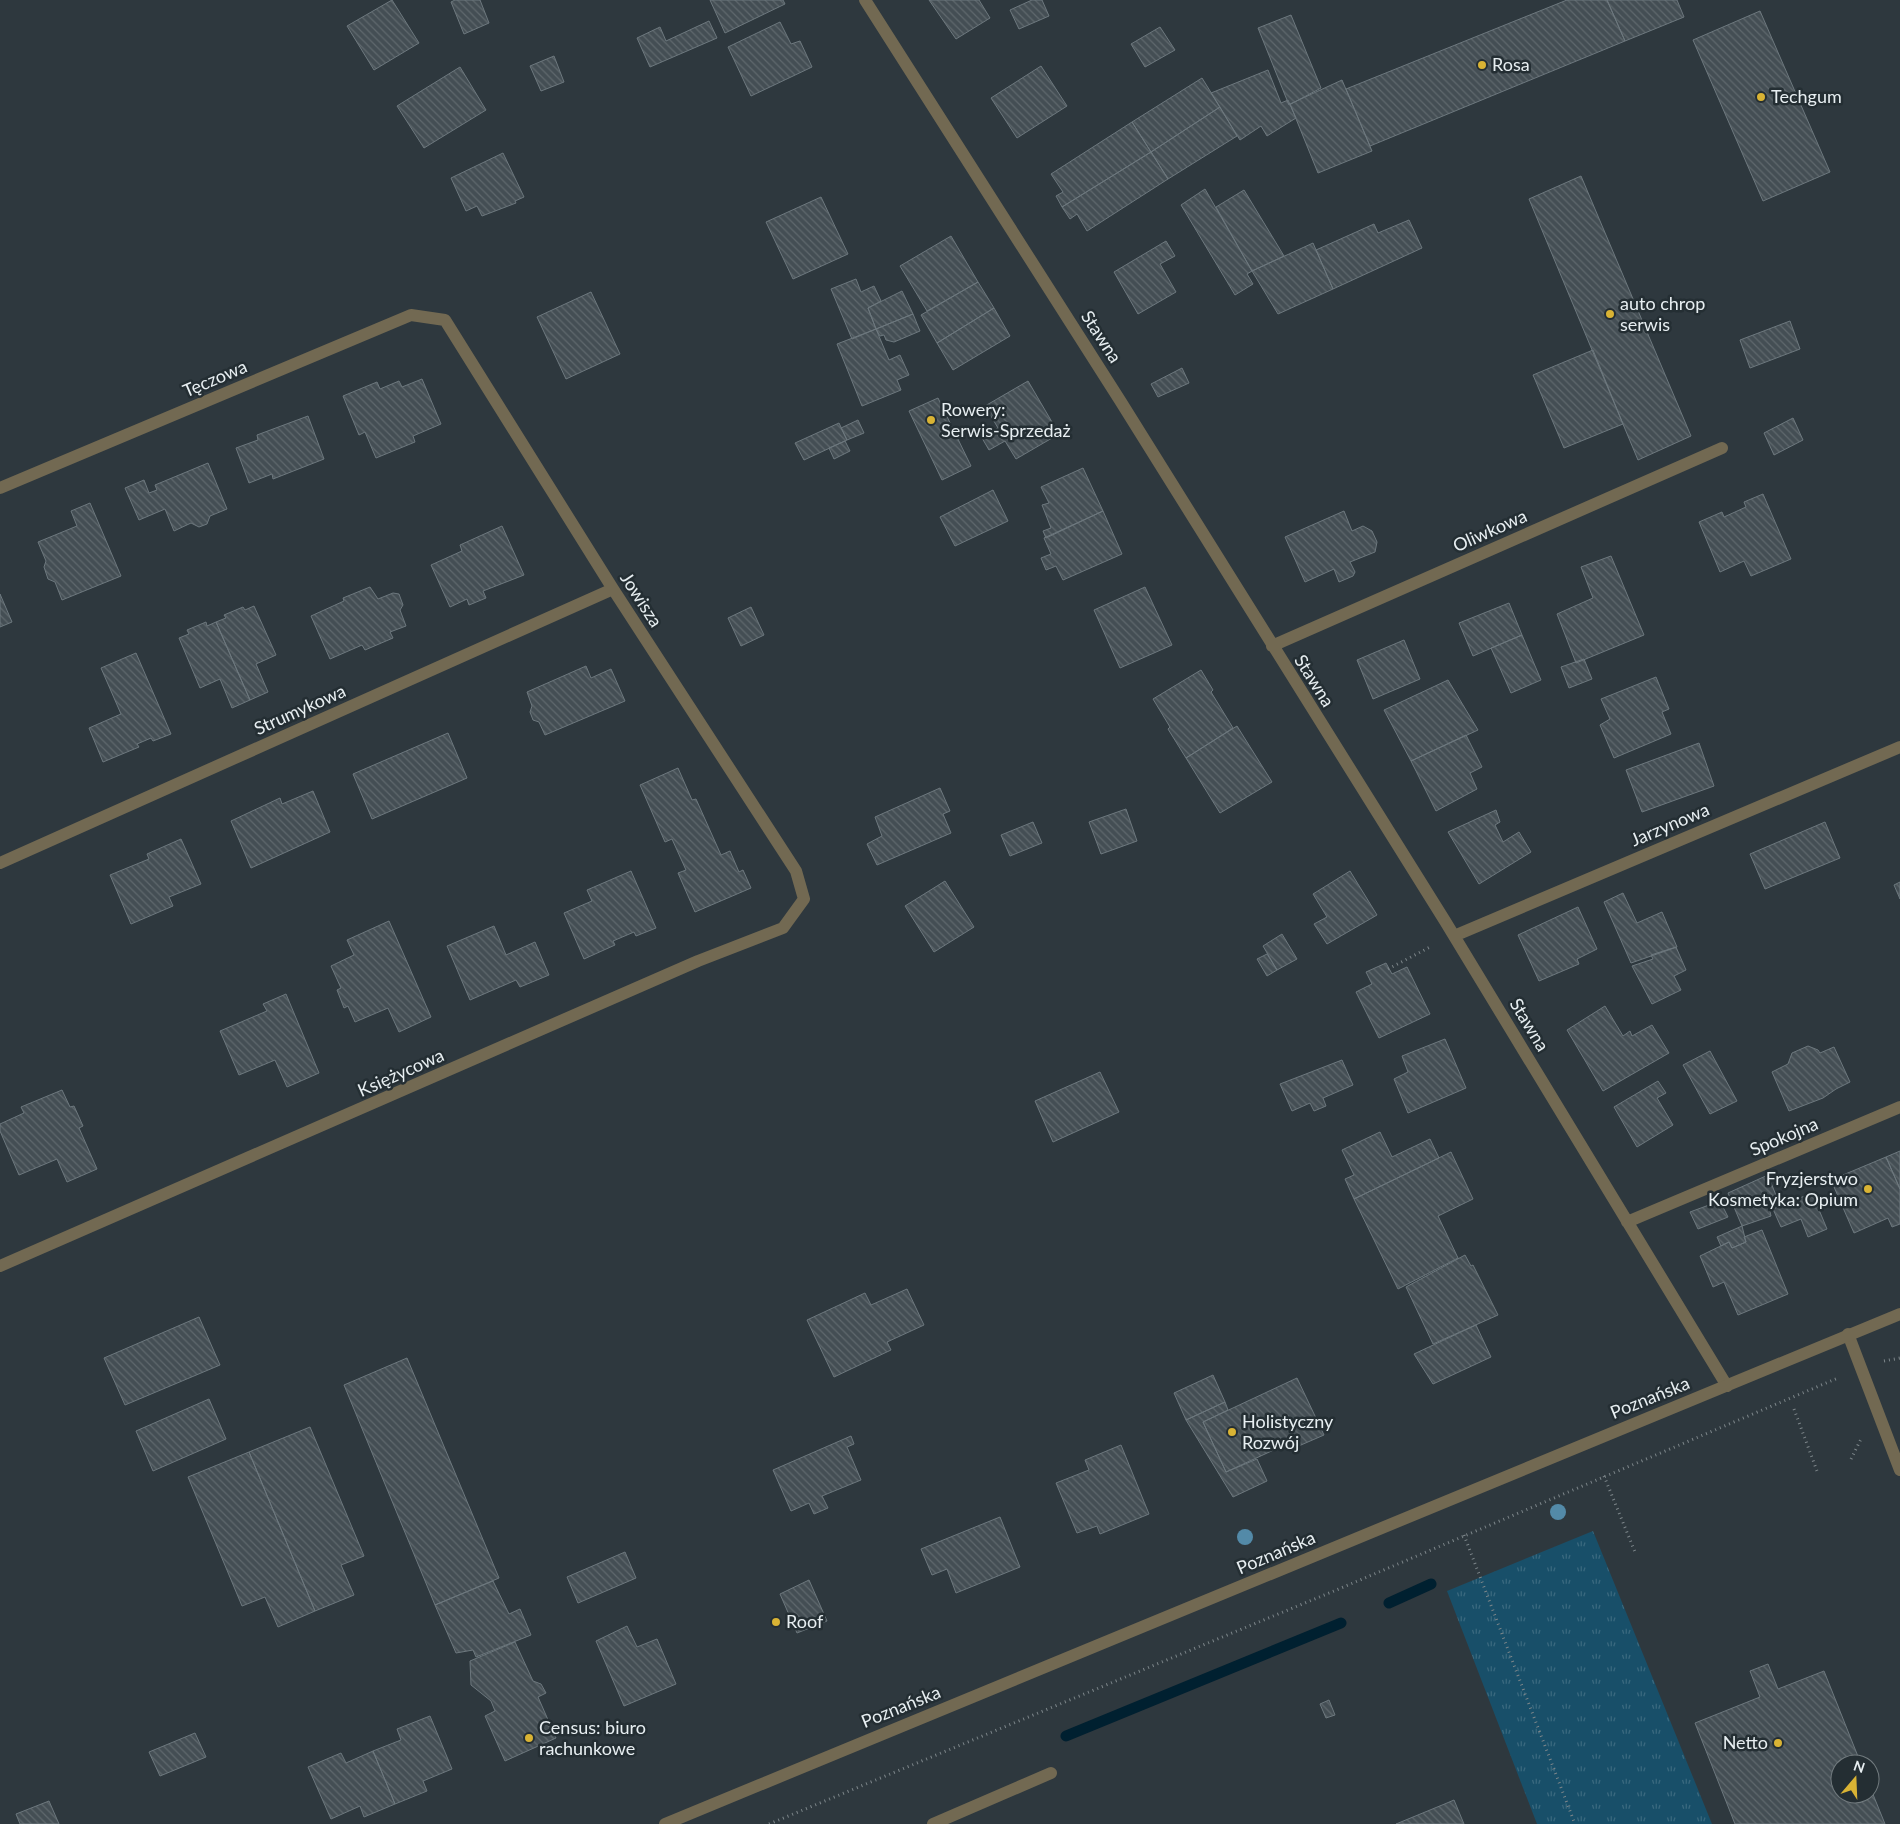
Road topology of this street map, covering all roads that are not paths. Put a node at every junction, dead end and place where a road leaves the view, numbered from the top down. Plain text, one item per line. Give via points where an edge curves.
1 (865, 0) edge
2 (445, 320) joint
3 (1722, 448) dead end
4 (0, 488) edge
5 (613, 589) junction
6 (1272, 646) junction
7 (1900, 747) edge
8 (0, 863) edge
9 (804, 899) joint
10 (1454, 936) junction
11 (1900, 1107) edge
12 (1627, 1222) junction
13 (0, 1266) edge
14 (1900, 1314) edge
15 (1848, 1334) junction
16 (1727, 1386) junction
17 (1900, 1470) edge
18 (1052, 1773) dead end
19 (664, 1824) edge
20 (933, 1824) edge

1 - 6 street, Stawna
2 - 4 street, Tęczowa via 411,315
2 - 5 street, Jowisza
3 - 6 street, Oliwkowa
5 - 8 street, Strumykowa
5 - 9 street, Jowisza via 796,871
6 - 10 street, Stawna
7 - 10 street, Jarzynowa
9 - 13 street, Księżycowa via 783,928 698,961
10 - 12 street, Stawna
11 - 12 street, Spokojna
12 - 16 street, Stawna
14 - 15 street, Poznańska
15 - 16 street, Poznańska
15 - 17 street
16 - 19 street, Poznańska
18 - 20 street

